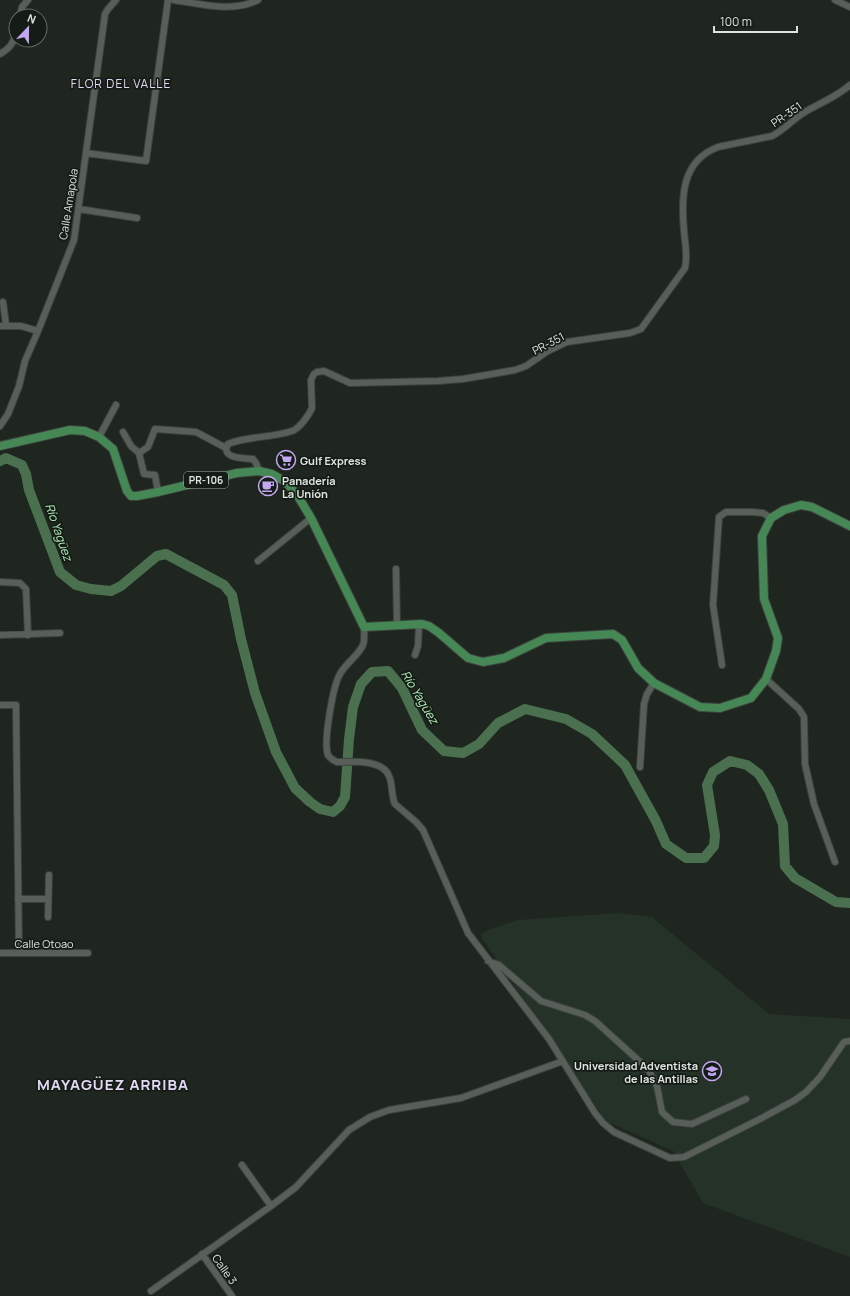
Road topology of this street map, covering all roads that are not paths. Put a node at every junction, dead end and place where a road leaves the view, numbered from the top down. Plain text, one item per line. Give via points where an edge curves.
1 (116, 0) edge
2 (168, 0) edge
3 (174, 0) edge
4 (258, 0) edge
5 (835, 0) edge
6 (848, 4) edge
7 (10, 48) edge
8 (0, 54) edge
9 (850, 85) edge
10 (86, 153) junction
11 (79, 209) junction
12 (137, 218) dead end
13 (3, 302) dead end
14 (3, 325) edge
15 (38, 331) junction
16 (116, 405) dead end
17 (0, 426) edge
18 (123, 432) dead end
19 (99, 437) junction
20 (0, 446) edge
21 (226, 448) junction
22 (140, 453) junction
23 (259, 471) junction
24 (158, 492) junction
25 (311, 518) junction
26 (771, 518) junction
27 (850, 526) edge
28 (258, 561) dead end
29 (396, 569) dead end
30 (0, 582) edge
31 (419, 624) junction
32 (397, 625) junction
33 (364, 627) junction
34 (60, 633) dead end
35 (0, 635) edge
36 (28, 635) junction
37 (414, 655) dead end
38 (722, 665) dead end
39 (766, 679) junction
40 (654, 683) junction
41 (0, 705) edge
42 (640, 768) dead end
43 (835, 862) dead end
44 (49, 875) dead end
45 (18, 899) junction
46 (48, 900) junction
47 (48, 917) dead end
48 (0, 953) edge
49 (19, 953) junction
50 (88, 953) dead end
51 (488, 960) junction
52 (850, 1041) edge
53 (563, 1061) junction
54 (746, 1099) dead end
55 (242, 1165) dead end
56 (271, 1206) junction
57 (202, 1254) junction
58 (151, 1291) dead end
59 (232, 1296) edge

1 - 10 street, Calle Amapola via 105,14
2 - 10 street via 146,161
3 - 4 street via 234,7
5 - 6 street
7 - 8 street
9 - 21 street, PR-351 / PR-351 via 804,112 772,136 718,147 698,158 684,190 683,215 687,256 685,268 641,329 567,342 526,366 464,379 350,383 324,371 317,372 311,380 312,408 294,431 232,442
10 - 11 street, Calle Amapola
11 - 12 street
11 - 15 street, Calle Amapola via 74,240
13 - 14 street
14 - 15 street via 21,326
15 - 17 street, Calle Amapola via 25,361 8,414
16 - 19 street
18 - 22 street via 131,446
19 - 20 main road, PR-106 via 85,431 70,430
19 - 24 main road, PR-106 via 113,449 131,496
21 - 22 street via 196,432 155,429 148,447
21 - 23 street via 232,457 253,459
22 - 24 street via 144,474 155,475
23 - 24 main road, PR-106 via 208,479
23 - 25 main road, PR-106 via 272,474 284,481 296,493
25 - 28 street
25 - 33 main road, PR-106
26 - 27 main road via 784,510 802,505 812,507
26 - 38 street via 763,513 752,512 726,512 719,517 713,605
26 - 39 main road via 762,536 764,599 778,638 776,652
29 - 32 street
30 - 36 street via 20,583 26,589
31 - 32 main road
31 - 37 street via 418,646
31 - 40 main road via 429,626 468,658 483,662 504,658 546,638 613,634 622,640 638,668
32 - 33 main road
33 - 51 street via 364,644 340,674 334,692 326,735 329,756 337,762 377,765 386,771 390,777 395,804 423,830 468,933
34 - 36 street
35 - 36 street
39 - 40 main road via 751,698 720,708 700,707
39 - 43 street via 804,717 807,771 814,804
40 - 42 street via 644,704
41 - 45 street via 16,705
44 - 46 street
45 - 46 street
45 - 49 street
46 - 47 street
48 - 49 street, Calle Otoao
49 - 50 street, Calle Otoao
51 - 53 street
51 - 54 street via 499,965 541,1001 595,1020 648,1069 657,1086 662,1112 672,1122 692,1124
52 - 53 street via 844,1042 820,1077 795,1100 704,1148 675,1158 664,1156 608,1128 595,1113
53 - 56 street via 461,1098 389,1110 370,1117 349,1130 296,1187
55 - 56 street
56 - 57 street
57 - 58 street
57 - 59 street, Calle 3

